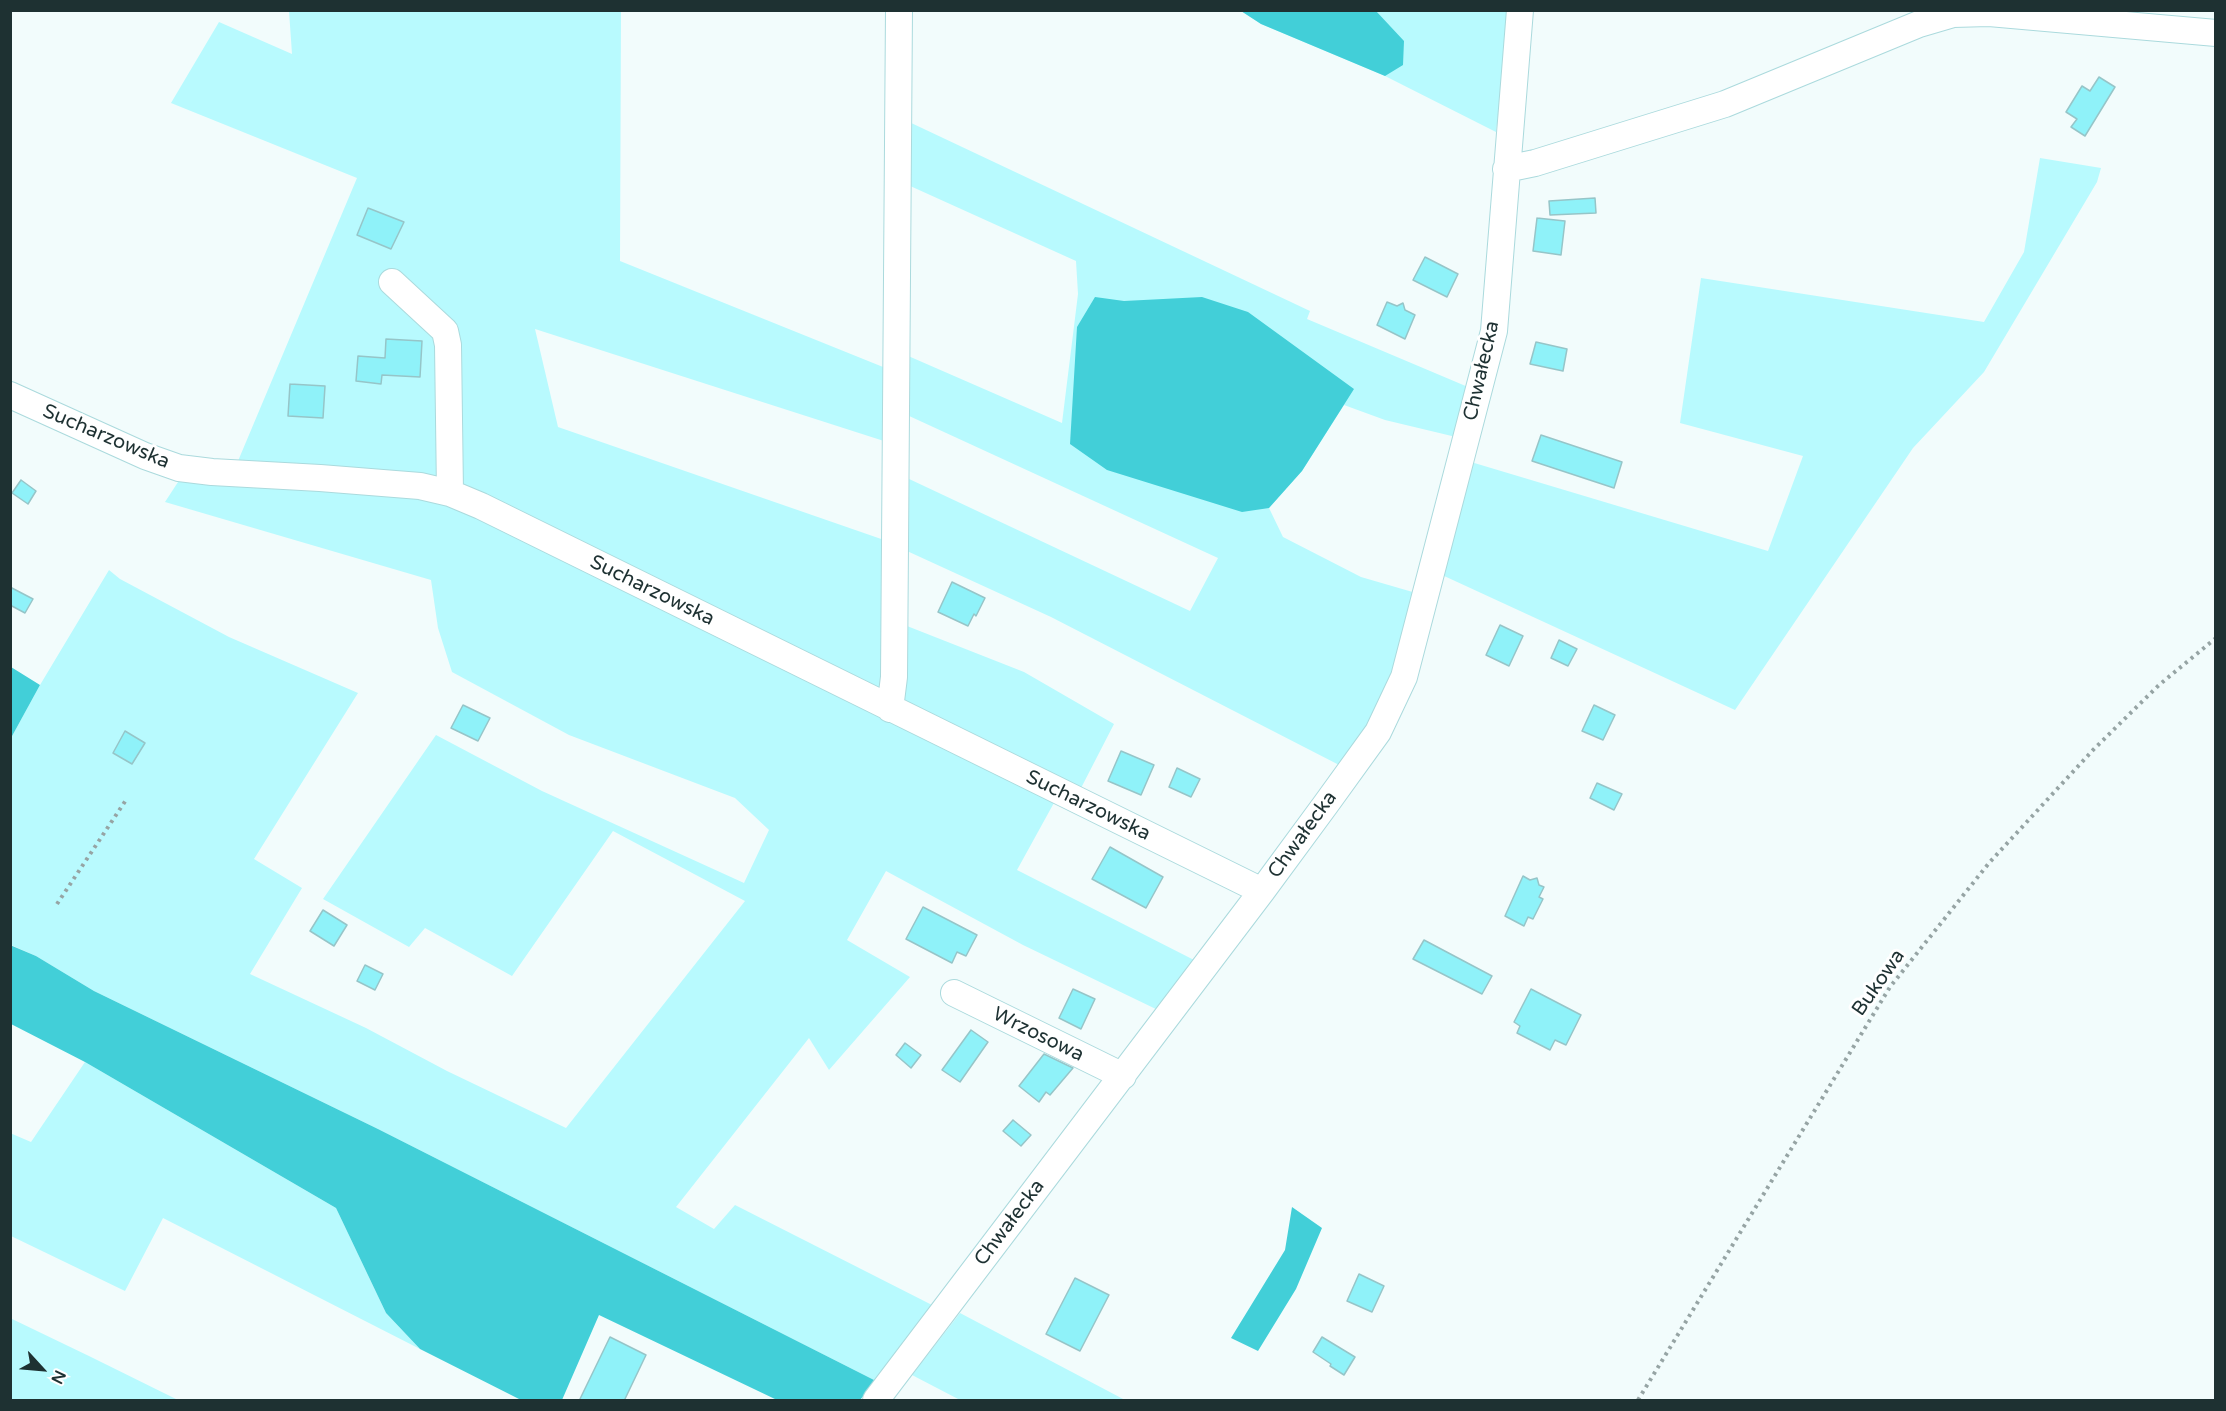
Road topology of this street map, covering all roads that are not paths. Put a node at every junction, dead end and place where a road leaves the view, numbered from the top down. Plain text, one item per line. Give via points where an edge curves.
1 (899, 10) edge
2 (1520, 10) edge
3 (2216, 33) edge
4 (1506, 169) junction
5 (392, 282) dead end
6 (10, 395) edge
7 (450, 493) junction
8 (890, 709) junction
9 (1262, 891) junction
10 (954, 993) dead end
11 (1123, 1076) junction
12 (876, 1401) edge

1 - 8 street via 894,653
2 - 4 street, Chwałecka
3 - 4 street via 1989,13 1953,14 1919,24 1725,104
4 - 9 street, Chwałecka via 1494,331 1404,677 1378,732
5 - 7 street via 445,331
6 - 7 street, Sucharzowska via 179,468 409,485
7 - 8 street, Sucharzowska
8 - 9 street, Sucharzowska
9 - 11 street, Chwałecka
10 - 11 street, Wrzosowa
11 - 12 street, Chwałecka

